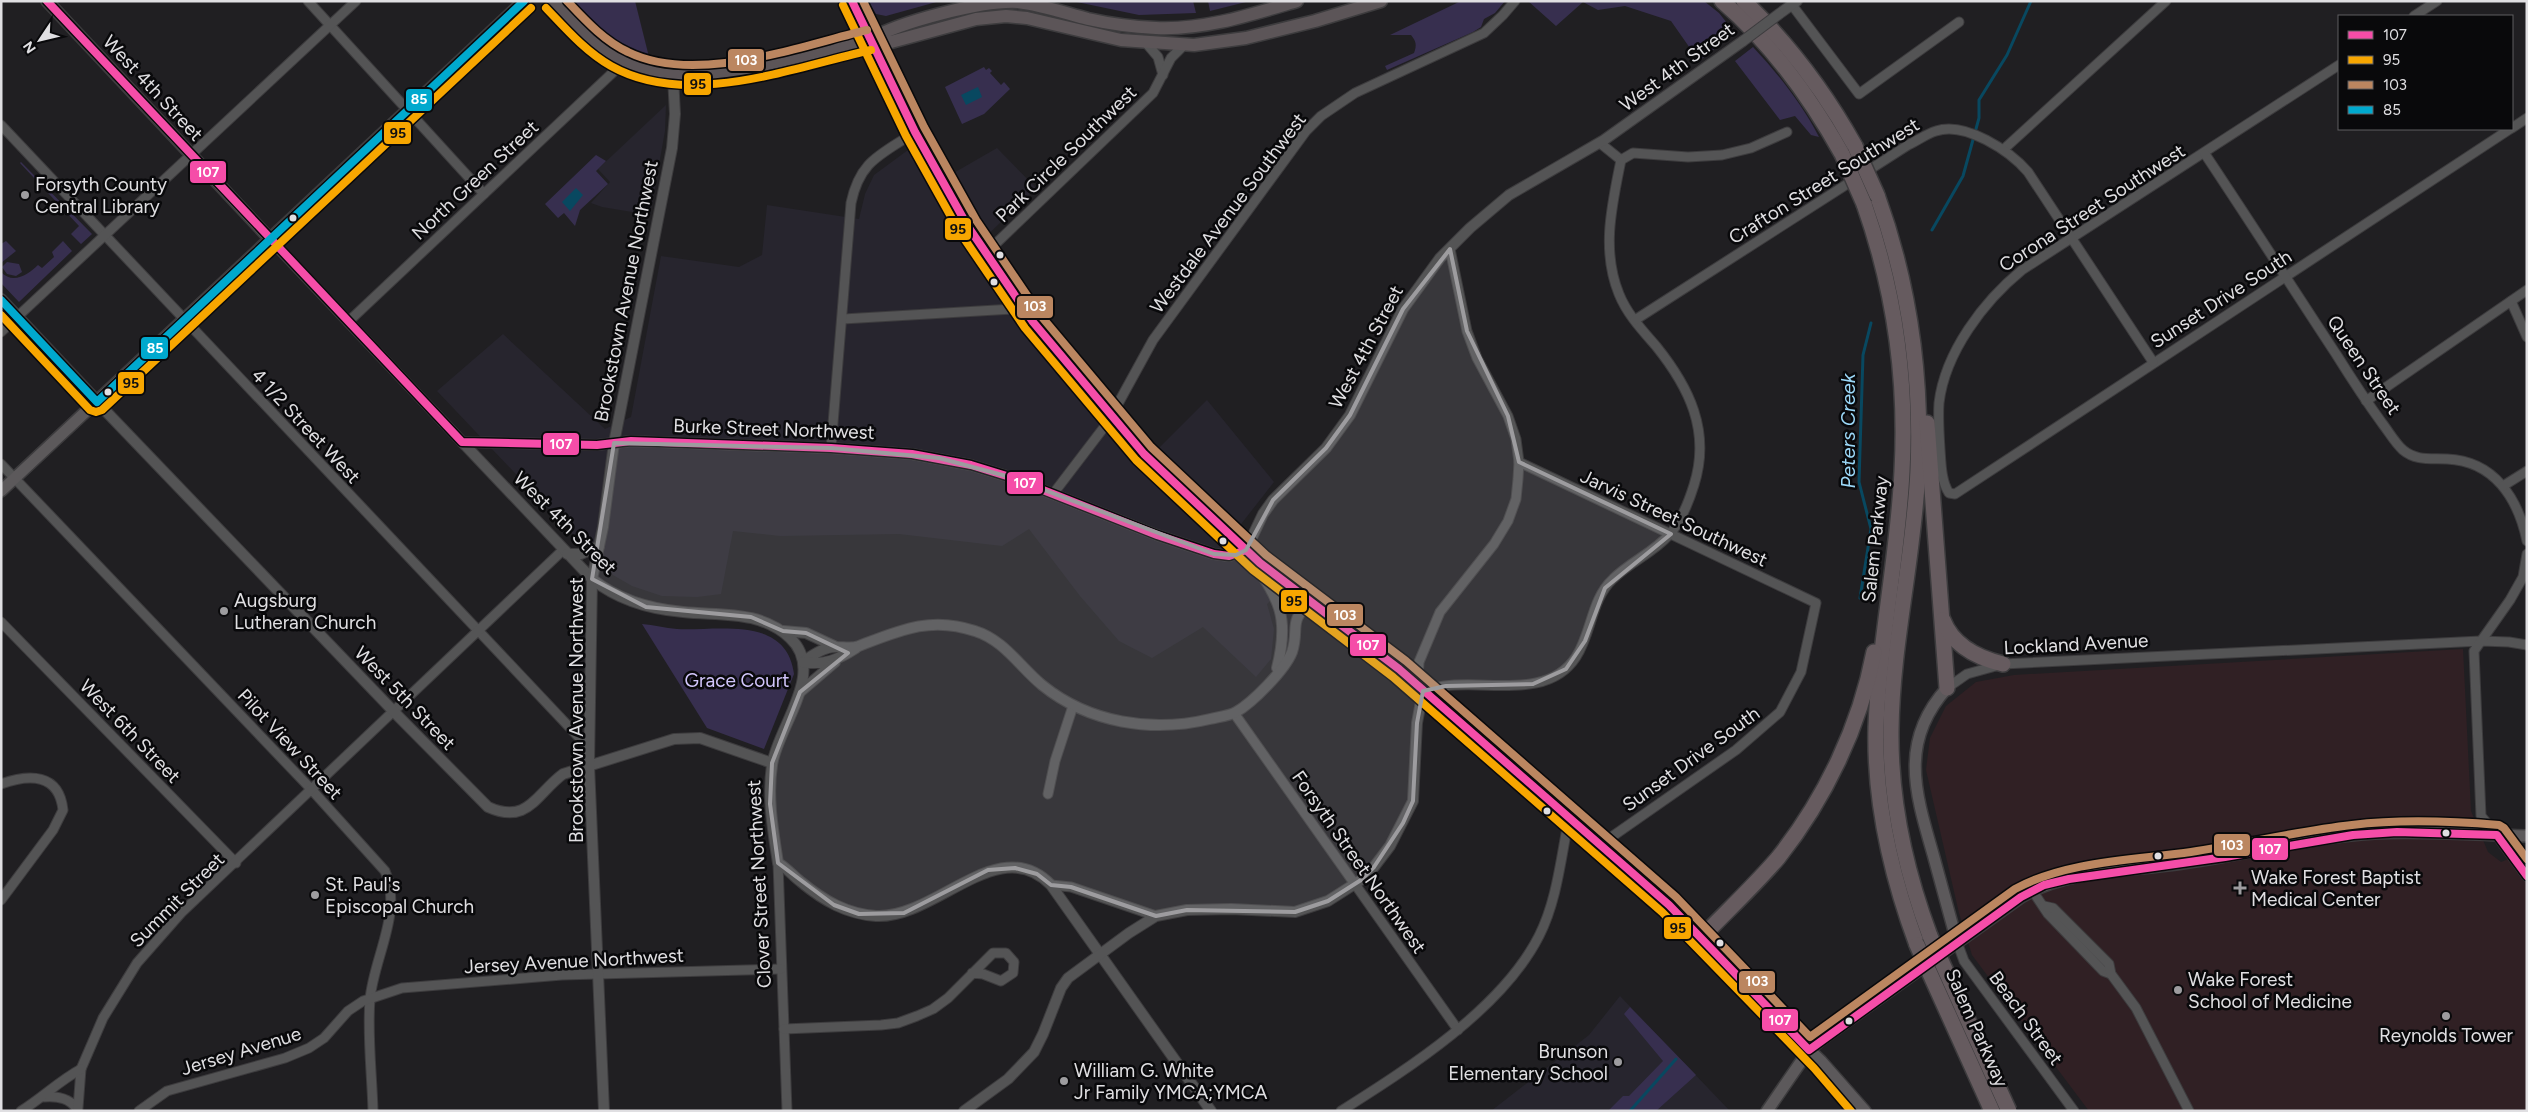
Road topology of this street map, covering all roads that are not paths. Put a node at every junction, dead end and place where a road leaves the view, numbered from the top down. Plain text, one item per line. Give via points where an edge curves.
1 (47, 1) edge
2 (308, 1) edge
3 (356, 1) edge
4 (524, 1) edge
5 (553, 1) edge
6 (852, 1) edge
7 (1297, 1) edge
8 (1381, 1) edge
9 (1515, 1) edge
10 (1722, 1) edge
11 (1744, 1) edge
12 (2166, 1) edge
13 (2437, 1) edge
14 (1795, 3) edge
15 (2416, 15) edge
16 (1960, 22) dead end
17 (330, 25) junction
18 (869, 40) junction
19 (1148, 44) junction
20 (1184, 45) junction
21 (624, 62) junction
22 (2338, 66) edge
23 (1163, 74) junction
24 (672, 77) junction
25 (407, 111) junction
26 (2527, 118) edge
27 (1, 125) edge
28 (2513, 127) edge
29 (2508, 130) edge
30 (915, 132) junction
31 (1788, 132) dead end
32 (1600, 143) junction
33 (1848, 150) junction
34 (2004, 150) junction
35 (2205, 154) junction
36 (192, 155) junction
37 (1621, 160) junction
38 (484, 194) junction
39 (106, 236) junction
40 (270, 239) junction
41 (2072, 240) junction
42 (1450, 249) junction
43 (986, 253) junction
44 (2285, 276) junction
45 (2527, 290) edge
46 (1, 300) edge
47 (2511, 301) junction
48 (1022, 306) junction
49 (1908, 312) junction
50 (18, 317) junction
51 (184, 320) junction
52 (843, 320) junction
53 (1635, 320) junction
54 (348, 322) junction
55 (1, 332) edge
56 (2527, 337) edge
57 (2152, 362) junction
58 (2366, 401) junction
59 (97, 402) junction
60 (1112, 416) junction
61 (462, 442) junction
62 (614, 443) junction
63 (831, 448) junction
64 (1519, 462) junction
65 (1, 464) edge
66 (2527, 471) edge
67 (15, 479) junction
68 (2503, 486) junction
69 (1, 491) edge
70 (1949, 493) joint
71 (1053, 494) junction
72 (1671, 534) junction
73 (2527, 541) edge
74 (599, 546) junction
75 (1246, 550) junction
76 (565, 552) junction
77 (2527, 554) edge
78 (592, 579) junction
79 (1891, 586) junction
80 (1311, 602) junction
81 (1816, 603) joint
82 (1942, 615) junction
83 (1, 622) edge
84 (479, 631) junction
85 (783, 631) junction
86 (2481, 641) junction
87 (2527, 645) edge
88 (834, 646) junction
89 (856, 648) junction
90 (840, 659) junction
91 (803, 662) junction
92 (2003, 664) junction
93 (1275, 675) junction
94 (1947, 688) junction
95 (1423, 691) junction
96 (800, 692) junction
97 (1073, 706) junction
98 (394, 712) junction
99 (1234, 713) junction
100 (589, 748) junction
101 (772, 763) junction
102 (589, 765) junction
103 (1, 784) edge
104 (311, 789) junction
105 (1048, 794) dead end
106 (1569, 818) junction
107 (2497, 835) junction
108 (2527, 836) edge
109 (1600, 845) junction
110 (236, 863) junction
111 (778, 863) junction
112 (2527, 876) edge
113 (1051, 885) junction
114 (1354, 885) junction
115 (2032, 890) junction
116 (1, 900) edge
117 (1156, 916) junction
118 (1701, 938) junction
119 (1957, 942) junction
120 (1101, 954) junction
121 (781, 969) junction
122 (972, 973) junction
123 (597, 976) junction
124 (370, 998) junction
125 (784, 1029) junction
126 (1458, 1030) junction
127 (1809, 1050) junction
128 (81, 1069) junction
129 (44, 1097) junction
130 (78, 1110) edge
131 (21, 1111) edge
132 (139, 1111) edge
133 (373, 1111) edge
134 (604, 1111) edge
135 (787, 1111) edge
136 (964, 1111) edge
137 (1211, 1111) edge
138 (1341, 1111) edge
139 (1767, 1111) edge
140 (1865, 1111) edge
141 (1992, 1111) edge
142 (2009, 1111) edge
143 (2074, 1111) edge
144 (2189, 1111) edge

1 - 36 main road, West 4th Street
2 - 17 street
3 - 17 street
4 - 25 main road
5 - 21 main road via 592,40
6 - 18 main road
7 - 18 main road via 1226,22 1166,28 1115,24 1030,5 994,2 886,30
8 - 20 main road via 1246,38
9 - 60 street, Westdale Avenue Southwest via 1504,16 1484,33 1355,93 1321,116 1306,131 1153,340
10 - 33 highway, Salem Parkway via 1787,69
11 - 33 highway, Salem Parkway via 1810,74
12 - 34 street
13 - 15 street
14 - 16 street via 1859,94
14 - 32 street, West 4th Street, bridge
17 - 25 street
17 - 36 street
18 - 19 main road via 891,42 976,19 1006,16
18 - 24 main road via 724,75
18 - 30 main road
19 - 20 main road
19 - 23 street via 1158,57
20 - 23 street, Park Circle Southwest via 1171,58
21 - 24 main road
21 - 38 street, North Green Street
22 - 35 street, Corona Street Southwest
23 - 43 street, Park Circle Southwest via 1153,92
24 - 62 street, Brookstown Avenue Northwest via 675,114 672,148
25 - 38 street
25 - 40 main road
26 - 28 street, Sunset Drive South
27 - 39 street, 4 1/2 Street West
29 - 44 street, Sunset Drive South
30 - 43 main road via 958,211
30 - 52 street via 874,159 855,183
31 - 37 street via 1751,148 1722,155 1688,157 1633,153
32 - 37 street
32 - 42 street, West 4th Street via 1509,195
33 - 49 highway, Salem Parkway, bridge via 1877,196 1897,259
33 - 79 highway, Salem Parkway, bridge via 1888,288 1902,392 1902,470
34 - 41 street, Crafton Street Southwest via 2028,172
34 - 53 street, Crafton Street Southwest via 1964,132 1936,131 1908,145
35 - 41 street, Corona Street Southwest
35 - 44 street, Queen Street
36 - 39 street
36 - 40 main road, West 4th Street
37 - 53 street via 1608,242 1610,266 1619,294
38 - 54 street, North Green Street
39 - 50 street
39 - 51 street, 4 1/2 Street West
40 - 51 main road
40 - 54 street, West 4th Street
41 - 57 street, Crafton Street Southwest
41 - 70 street, Corona Street Southwest via 2022,270 2003,286 1981,309 1951,362 1940,401 1938,424 1942,467
42 - 64 street via 1467,331 1477,358 1508,416
42 - 75 street, West 4th Street via 1404,309 1350,415 1326,448 1273,500
43 - 48 main road
44 - 57 street, Sunset Drive South
44 - 58 street, Queen Street
45 - 47 street
46 - 50 main road, West 5th Street
47 - 56 street
47 - 58 street
48 - 52 street
48 - 60 main road
49 - 82 highway via 1919,333 1922,356
49 - 142 highway, Salem Parkway, bridge via 1917,391 1918,471 1892,702 1892,757 1900,835 1930,936
50 - 55 street
50 - 59 main road, West 5th Street
51 - 59 main road
51 - 84 street, 4 1/2 Street West
52 - 63 street
53 - 72 street via 1662,353 1682,385 1695,411 1700,432 1698,473 1688,502
54 - 61 street, West 4th Street
57 - 70 street, Sunset Drive South via 1955,494
58 - 68 street, Queen Street via 2397,443 2411,455 2421,459 2450,459 2474,464
59 - 67 main road
59 - 98 street, West 5th Street
60 - 71 street, Westdale Avenue Southwest
60 - 75 main road via 1155,465
61 - 62 street, Burke Street Northwest
61 - 76 street, West 4th Street
62 - 63 street, Burke Street Northwest
62 - 74 street, Brookstown Avenue Northwest
63 - 71 street, Burke Street Northwest via 939,458 986,469
64 - 72 street, Jarvis Street Southwest
64 - 95 street via 1516,499 1508,521 1494,544 1440,612 1428,639 1417,670
65 - 67 street, Pilot View Street
66 - 68 street
67 - 69 main road
67 - 104 street, Pilot View Street
68 - 73 street, Queen Street via 2522,518
71 - 75 street, Burke Street Northwest via 1214,554 1229,556
72 - 81 street, Jarvis Street Southwest
72 - 95 street via 1653,551 1613,578 1605,588 1585,641 1566,669 1534,684 1446,686
74 - 76 street via 581,554
74 - 78 street, Brookstown Avenue Northwest
75 - 80 main road
75 - 93 street via 1270,587 1281,612 1283,639
76 - 78 street, West 4th Street
76 - 84 street, Summit Street
77 - 86 street via 2523,577
78 - 85 street, West 4th Street via 604,589 646,607 752,617
78 - 100 street, Brookstown Avenue Northwest
79 - 118 highway via 1882,602 1862,698 1844,748 1821,795 1778,858
79 - 141 highway, Salem Parkway, bridge via 1877,701 1878,783 1891,864 1918,945
80 - 93 street via 1296,617 1291,654
80 - 95 main road
81 - 109 street, Sunset Drive South via 1801,672 1780,712 1736,750
82 - 92 highway via 1948,630 1966,649 1980,658
82 - 94 highway
83 - 110 street, West 6th Street
84 - 98 street, Summit Street
84 - 100 street, 4 1/2 Street West
85 - 88 street via 806,632
85 - 91 street, West 4th Street via 796,643
86 - 87 street, Lockland Avenue
86 - 92 street, Lockland Avenue
86 - 107 street via 2474,651 2480,816
88 - 89 street
88 - 91 street
89 - 90 street
89 - 97 street via 923,624 968,629 989,636 1000,644 1042,685
90 - 91 street via 815,664
90 - 96 street
91 - 96 street, Clover Street Northwest
92 - 94 street, Lockland Avenue via 1972,672
93 - 99 street via 1263,692
94 - 119 main road, Lockland Avenue via 1931,707 1920,729 1915,770 1922,814
95 - 106 main road
95 - 114 street via 1417,723 1413,800 1390,846
96 - 101 street, Clover Street Northwest
97 - 99 street via 1109,720 1150,725 1197,722
97 - 105 street
98 - 102 street, West 5th Street via 477,798 498,812 524,810 551,782
98 - 104 street, Summit Street
99 - 114 street, Forsyth Street Northwest
100 - 102 street, Brookstown Avenue Northwest
101 - 102 street, West 5th Street via 700,738 674,739
101 - 111 street, Clover Street Northwest via 770,804
102 - 123 street, Brookstown Avenue Northwest
103 - 116 street via 27,776 45,781 59,791 63,810 53,830
104 - 110 street, Summit Street
104 - 124 street, Pilot View Street via 378,862 389,880 392,904
106 - 109 main road
106 - 126 street via 1549,910 1540,935 1528,956
107 - 108 main road
107 - 112 street
107 - 115 main road via 2397,832 2353,835 2068,879
109 - 118 main road
110 - 128 street, Summit Street via 181,913 137,963 103,1018
111 - 113 street via 834,905 859,914 877,916 921,907 988,870 1029,870
111 - 121 street, Clover Street Northwest
113 - 117 street via 1071,887
113 - 120 street
114 - 117 street via 1328,901 1295,912 1186,910
114 - 126 street, Forsyth Street Northwest
115 - 119 main road
115 - 144 street via 2044,906 2053,908 2108,964 2111,974 2136,1008
117 - 120 street
118 - 127 main road
119 - 127 main road
119 - 143 street, Beach Street via 1964,961
120 - 136 street via 1064,983 1043,1034 1024,1064
120 - 137 street
121 - 123 street, Jersey Avenue Northwest
121 - 125 street, Clover Street Northwest
122 - 122 street via 1001,981 1013,972 1014,962 1006,953 993,954
122 - 125 street via 933,1009 898,1023
123 - 124 street, Jersey Avenue Northwest via 402,988
123 - 134 street, Brookstown Avenue Northwest
124 - 132 street, Jersey Avenue via 348,1011 324,1038 309,1048 285,1058 167,1091
124 - 133 street, Pilot View Street
125 - 135 street, Clover Street Northwest
126 - 138 street
127 - 139 main road
127 - 140 main road via 1840,1080
128 - 129 street via 63,1078
128 - 130 street, Summit Street
129 - 130 street, Summit Street via 66,1099
129 - 131 street

